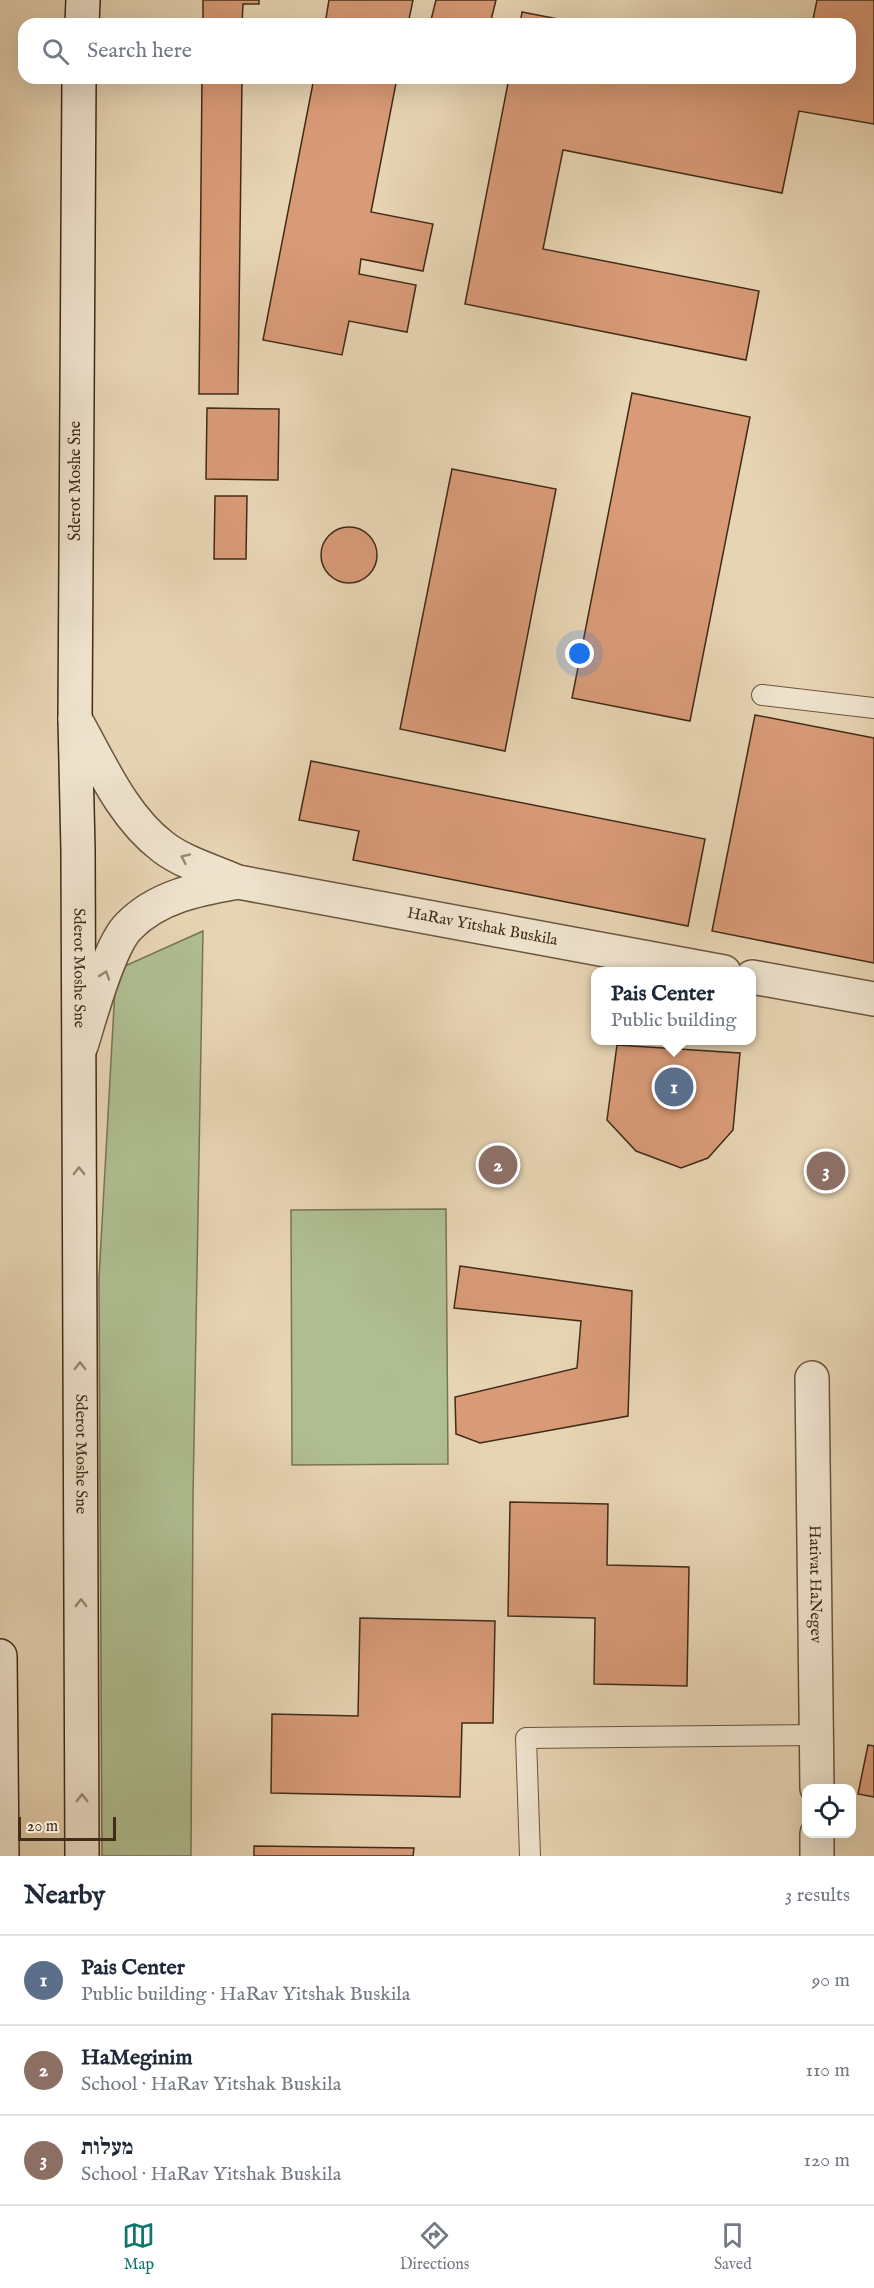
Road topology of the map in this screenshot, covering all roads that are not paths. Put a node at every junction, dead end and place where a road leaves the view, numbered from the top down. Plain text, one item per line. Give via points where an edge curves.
1 (83, 0) edge
2 (82, 18) edge
3 (79, 84) edge
4 (762, 695) dead end
5 (874, 708) edge
6 (75, 719) junction
7 (238, 882) junction
8 (697, 967) edge
9 (757, 978) edge
10 (874, 999) edge
11 (79, 1050) junction
12 (812, 1378) dead end
13 (0, 1656) edge
14 (816, 1735) junction
15 (817, 1784) edge
16 (817, 1838) edge
17 (2, 1856) edge
18 (82, 1856) edge
19 (530, 1856) edge
20 (817, 1856) edge

1 - 2 main road
3 - 6 main road, Sderot Moshe Sne
4 - 5 lane
7 -> 6 main road, HaRav Yitshak Buskila via 164,849 141,828
6 - 11 main road, Sderot Moshe Sne
7 - 8 main road, HaRav Yitshak Buskila
11 -> 7 main road, HaRav Yitshak Buskila via 109,961 127,927 154,906 194,890
9 - 10 main road
18 -> 11 main road, Sderot Moshe Sne
12 - 14 main road, Hativat HaNegev
13 - 17 main road
14 - 15 main road, Hativat HaNegev
14 - 19 lane via 526,1738
16 - 20 main road

